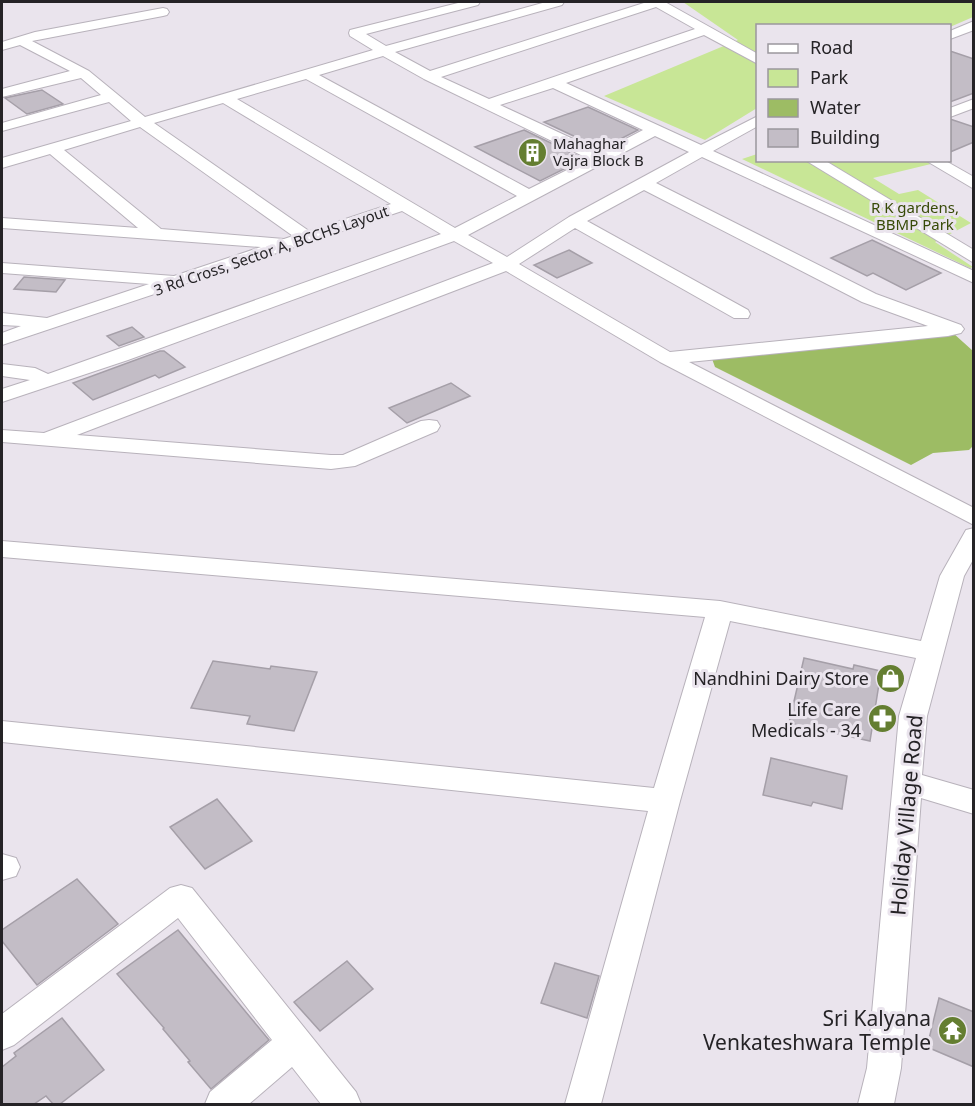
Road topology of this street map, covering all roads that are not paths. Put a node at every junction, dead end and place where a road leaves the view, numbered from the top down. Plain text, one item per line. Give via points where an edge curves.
1 (474, 2) edge
2 (558, 2) edge
3 (657, 2) edge
4 (163, 12) dead end
5 (974, 26) edge
6 (705, 30) junction
7 (951, 35) edge
8 (22, 41) junction
9 (2, 46) edge
10 (384, 51) junction
11 (756, 59) edge
12 (84, 74) junction
13 (307, 74) junction
14 (429, 76) junction
15 (554, 83) junction
16 (2, 93) edge
17 (112, 97) junction
18 (225, 98) junction
19 (974, 103) edge
20 (488, 104) junction
21 (951, 113) edge
22 (142, 122) junction
23 (755, 124) edge
24 (2, 127) edge
25 (655, 130) junction
26 (53, 148) junction
27 (700, 152) junction
28 (602, 159) junction
29 (815, 162) edge
30 (936, 162) edge
31 (2, 163) edge
32 (643, 183) junction
33 (974, 184) edge
34 (531, 196) junction
35 (404, 205) junction
36 (575, 221) junction
37 (2, 223) edge
38 (156, 234) junction
39 (455, 235) junction
40 (299, 241) junction
41 (974, 258) edge
42 (507, 264) junction
43 (2, 268) edge
44 (974, 278) edge
45 (182, 280) junction
46 (741, 314) dead end
47 (2, 319) edge
48 (52, 323) junction
49 (2, 339) edge
50 (667, 358) junction
51 (2, 370) edge
52 (46, 381) junction
53 (2, 396) edge
54 (429, 426) dead end
55 (2, 436) edge
56 (45, 440) junction
57 (974, 518) edge
58 (974, 535) edge
59 (2, 549) edge
60 (720, 610) junction
61 (931, 652) junction
62 (2, 732) edge
63 (907, 782) junction
64 (664, 801) junction
65 (974, 802) edge
66 (2, 1034) edge
67 (293, 1044) junction
68 (223, 1104) edge
69 (343, 1104) edge
70 (584, 1104) edge
71 (876, 1104) edge

1 - 10 street via 355,33
2 - 10 street
3 - 6 street
3 - 14 street
4 - 8 street
5 - 7 street
6 - 11 street
6 - 15 street
8 - 9 street
8 - 12 street
10 - 13 street
10 - 14 street
12 - 16 street
12 - 17 street
13 - 18 street
13 - 34 street
14 - 20 street
15 - 20 street
15 - 25 street
17 - 22 street
17 - 24 street
18 - 22 street
18 - 35 street
19 - 21 street
20 - 28 street
22 - 26 street
22 - 40 street
23 - 27 street
25 - 27 street
25 - 28 street
26 - 31 street
26 - 38 street
27 - 32 street
27 - 44 street
28 - 34 street
29 - 41 street
30 - 33 street
32 - 36 street
32 - 50 street via 869,298 954,329
34 - 39 street
35 - 39 street, 3 Rd Cross, Sector A, BCCHS Layout
35 - 40 street, 3 Rd Cross, Sector A, BCCHS Layout
36 - 42 street
36 - 46 street
37 - 38 street
38 - 40 street
39 - 42 street, 3 Rd Cross, Sector A, BCCHS Layout
39 - 52 street
40 - 45 street, 3 Rd Cross, Sector A, BCCHS Layout
42 - 50 street, 3 Rd Cross, Sector A, BCCHS Layout
42 - 56 street
43 - 45 street
45 - 48 street, 3 Rd Cross, Sector A, BCCHS Layout
47 - 48 street
48 - 49 street, 3 Rd Cross, Sector A, BCCHS Layout
50 - 57 street, 3 Rd Cross, Sector A, BCCHS Layout
51 - 52 street via 35,374
52 - 53 street
54 - 56 street via 347,461
55 - 56 street
58 - 61 street, Holiday Village Road via 952,576
59 - 60 street
60 - 61 street
60 - 64 street
61 - 63 street, Holiday Village Road via 913,716
62 - 64 street
63 - 65 street
63 - 71 street, Holiday Village Road via 884,1068
64 - 70 street
66 - 67 street via 181,898
67 - 68 street
67 - 69 street

